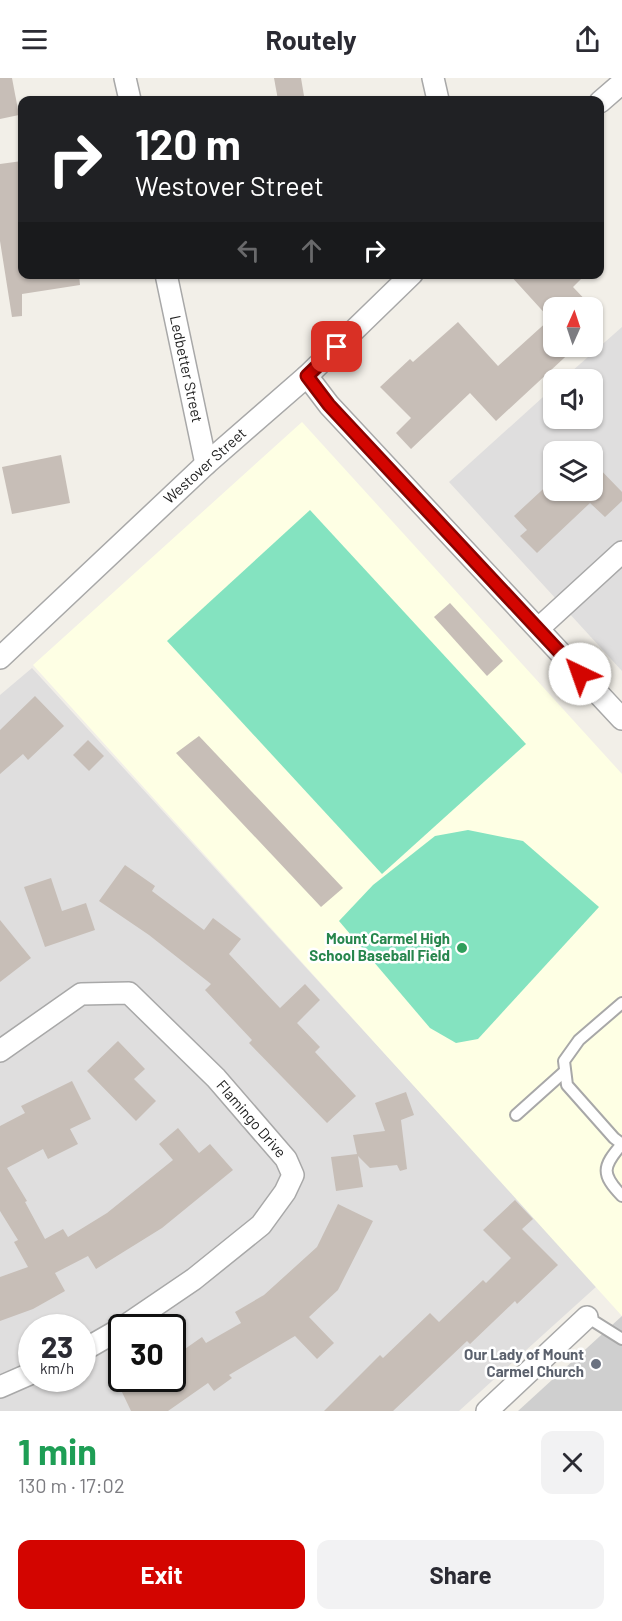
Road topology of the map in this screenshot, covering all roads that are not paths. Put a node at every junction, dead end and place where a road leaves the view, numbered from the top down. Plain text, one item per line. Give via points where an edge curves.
1 (125, 78) edge
2 (433, 78) edge
3 (622, 83) edge
4 (129, 96) edge
5 (437, 96) edge
6 (604, 99) edge
7 (167, 279) edge
8 (406, 279) edge
9 (307, 376) junction
10 (206, 464) junction
11 (622, 552) edge
12 (539, 628) junction
13 (0, 658) edge
14 (622, 719) edge
15 (622, 1003) edge
16 (0, 1051) edge
17 (564, 1072) junction
18 (516, 1115) dead end
19 (622, 1144) edge
20 (622, 1196) edge
21 (143, 1314) edge
22 (587, 1317) joint
23 (622, 1340) edge
24 (18, 1380) edge
25 (0, 1387) edge
26 (487, 1411) edge

1 - 4 street
2 - 5 street
3 - 6 street
7 - 10 street, Ledbetter Street
8 - 9 street, Westover Street
9 - 10 street, Westover Street
9 - 12 street via 329,405
10 - 13 street, Westover Street
11 - 12 street
12 - 14 street
15 - 17 lane via 579,1040 564,1061
16 - 21 street, Flamingo Drive via 81,994 129,993 216,1078 286,1159 293,1175 261,1225
17 - 18 lane
17 - 19 lane via 567,1085
19 - 20 lane via 607,1165 608,1182
22 - 23 lane
22 - 26 street
24 - 25 street

